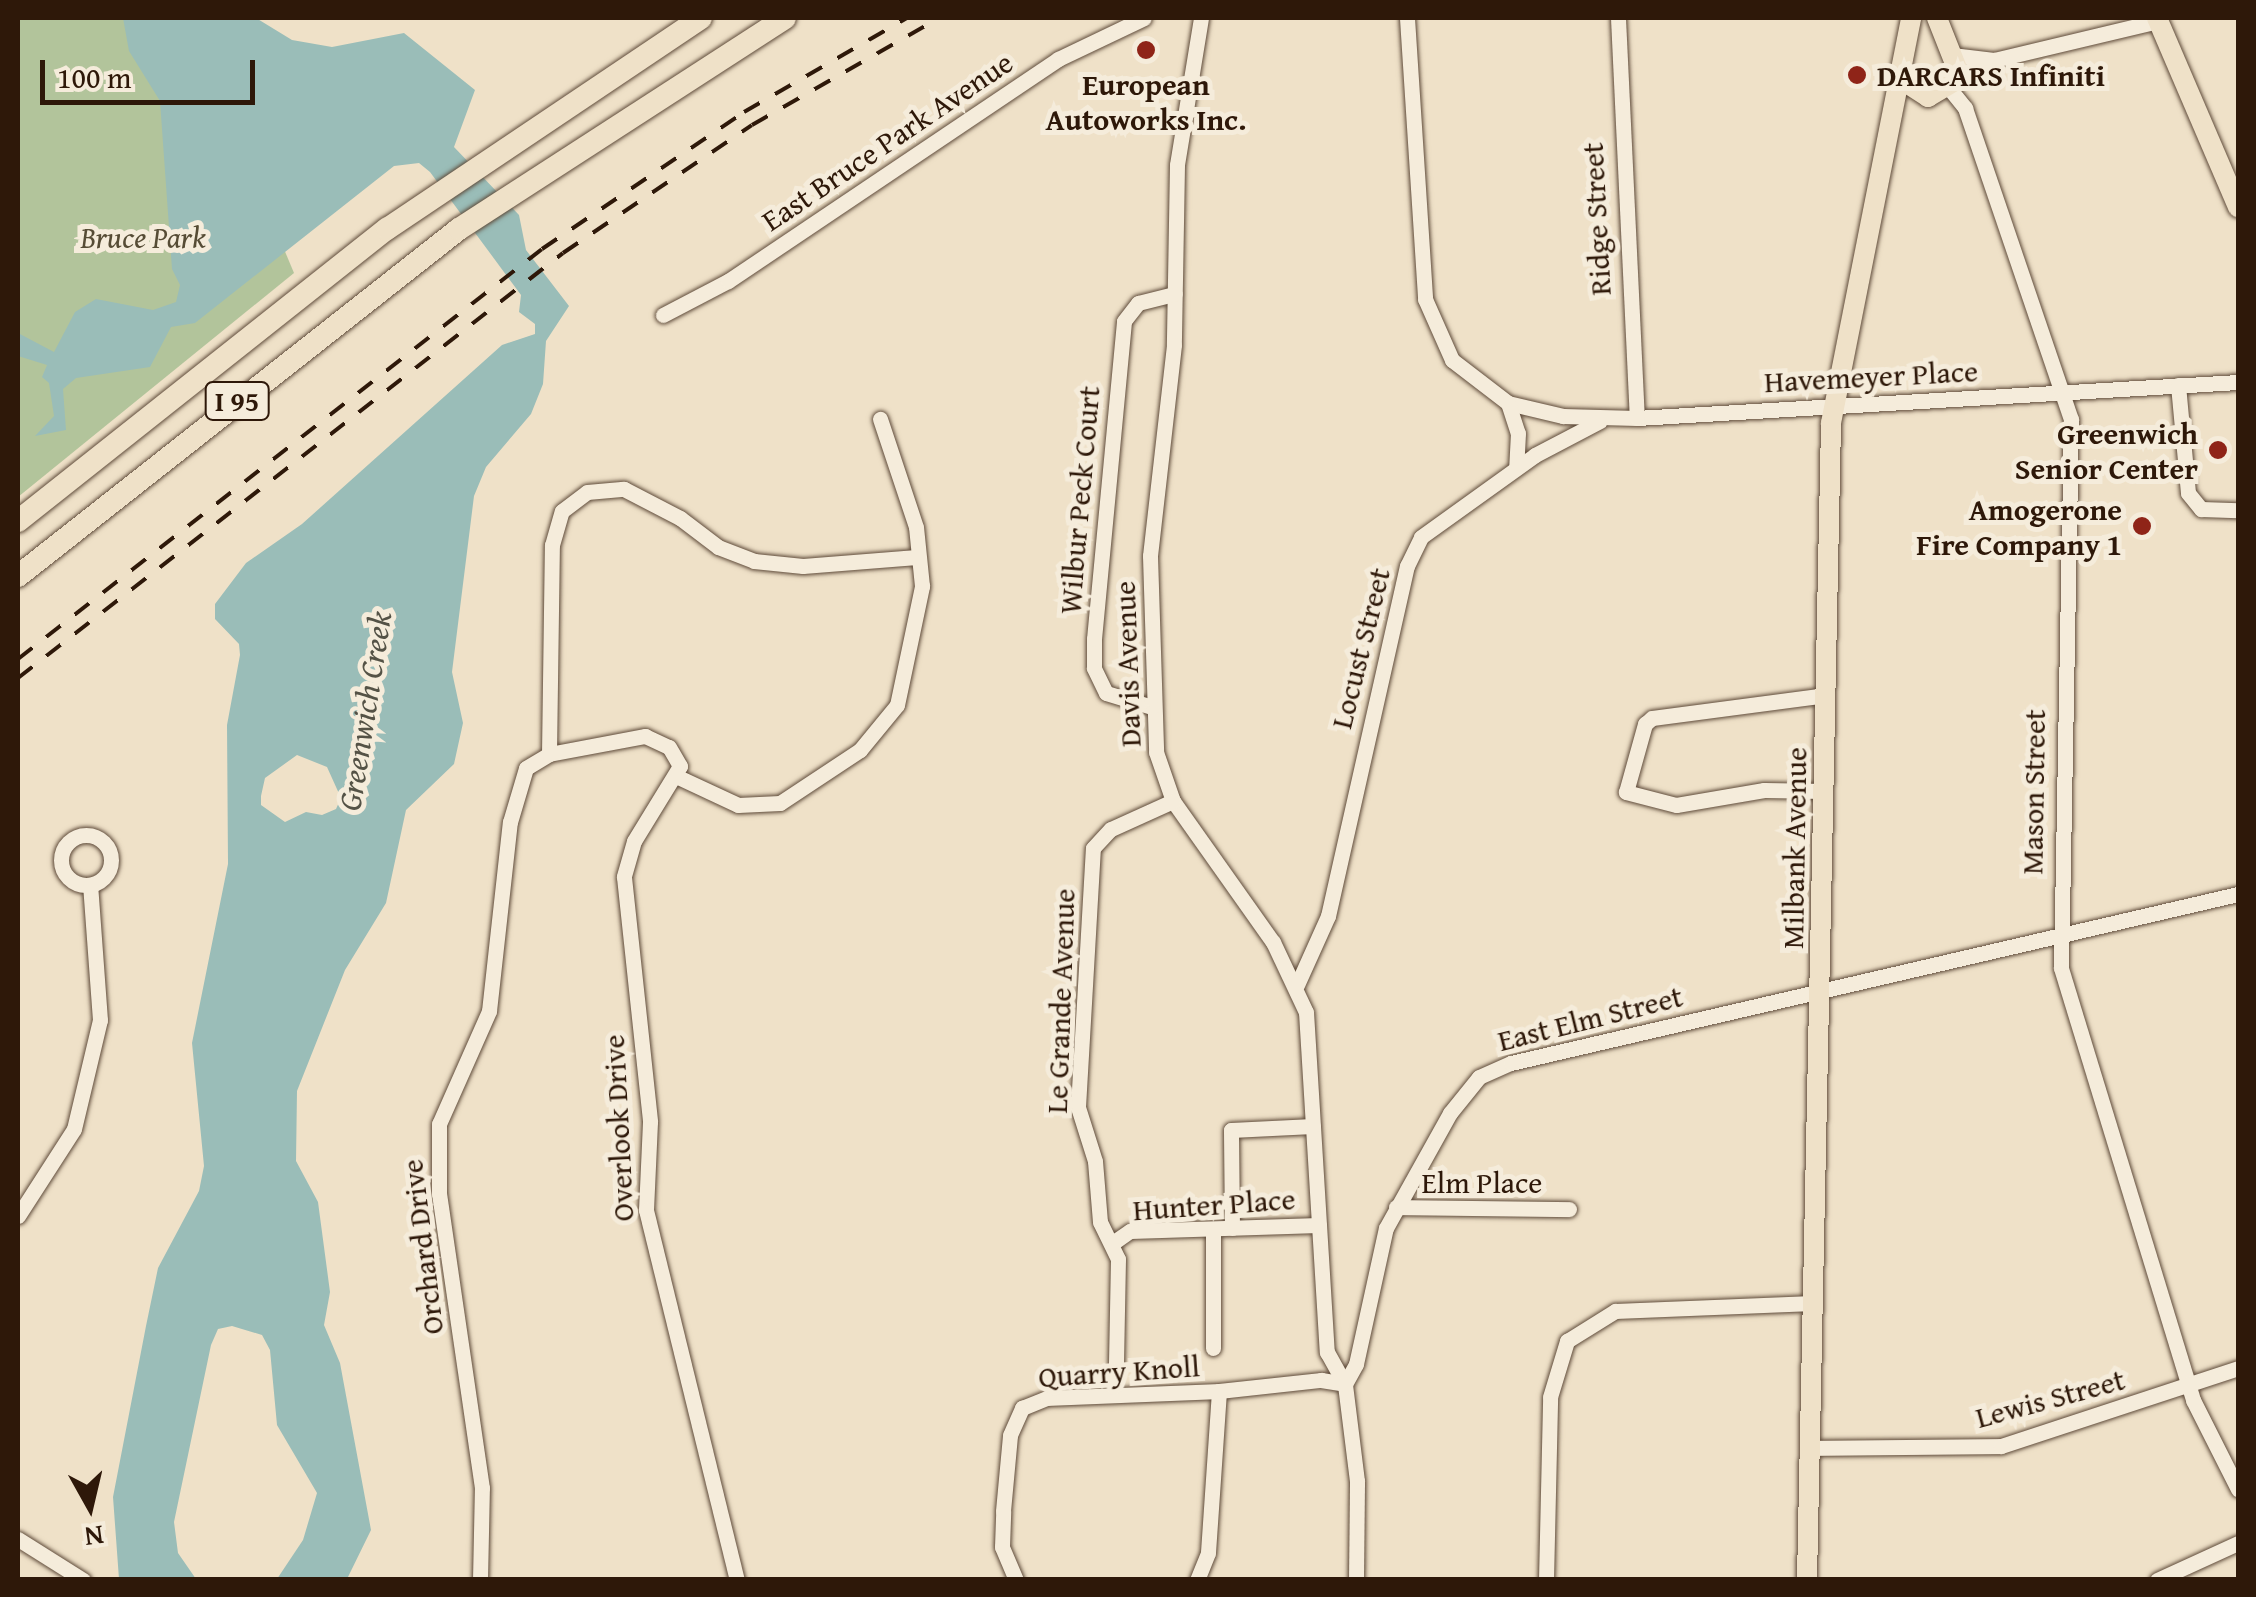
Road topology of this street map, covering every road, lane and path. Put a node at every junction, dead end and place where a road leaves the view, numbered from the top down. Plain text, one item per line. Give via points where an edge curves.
1 (702, 18) edge
2 (785, 18) edge
3 (1144, 18) edge
4 (1201, 18) edge
5 (1406, 18) edge
6 (1618, 18) edge
7 (1912, 18) edge
8 (1937, 18) edge
9 (2158, 19) edge
10 (1905, 48) junction
11 (1948, 51) junction
12 (1994, 60) junction
13 (1899, 78) junction
14 (1951, 85) junction
15 (1928, 97) junction
16 (1893, 124) junction
17 (2238, 207) edge
18 (1174, 294) junction
19 (664, 316) dead end
20 (2238, 382) edge
21 (2178, 386) junction
22 (2063, 393) junction
23 (1504, 401) junction
24 (1833, 406) junction
25 (1606, 418) junction
26 (1636, 418) junction
27 (880, 419) dead end
28 (1516, 468) junction
29 (2238, 510) edge
30 (18, 521) edge
31 (918, 558) junction
32 (18, 576) edge
33 (1826, 695) junction
34 (1152, 707) junction
35 (549, 754) junction
36 (678, 776) junction
37 (1825, 791) junction
38 (1173, 801) junction
39 (90, 885) dead end
40 (2238, 894) edge
41 (2059, 937) junction
42 (1298, 984) junction
43 (1821, 994) junction
44 (1314, 1126) junction
45 (1396, 1207) junction
46 (1569, 1209) dead end
47 (18, 1216) edge
48 (1319, 1225) junction
49 (1213, 1228) junction
50 (1232, 1228) junction
51 (1114, 1242) junction
52 (1813, 1303) junction
53 (1213, 1348) dead end
54 (1116, 1362) dead end
55 (2238, 1368) edge
56 (1344, 1384) junction
57 (2189, 1385) junction
58 (1219, 1391) junction
59 (1810, 1448) junction
60 (2238, 1489) edge
61 (18, 1539) edge
62 (2238, 1543) edge
63 (83, 1580) edge
64 (480, 1580) edge
65 (737, 1580) edge
66 (1016, 1580) edge
67 (1197, 1580) edge
68 (1356, 1580) edge
69 (1546, 1580) edge
70 (1807, 1580) edge
71 (2156, 1580) edge

1 - 30 highway, I 95 via 434,194
2 - 32 highway, I 95 via 504,196
3 - 19 street, East Bruce Park Avenue via 1058,59
4 - 18 street, Davis Avenue via 1177,165
5 - 23 street via 1426,299 1452,360
6 - 26 street, Ridge Street
7 - 10 main road
8 - 11 main road, Mason Street
9 - 12 street
9 - 17 main road
10 - 11 main road
10 - 13 main road
11 - 12 street
11 - 14 main road, Mason Street
12 - 14 street
13 - 15 main road
13 - 16 main road, Milbank Avenue
14 - 15 main road
14 - 22 street, Mason Street via 1965,108
15 - 16 main road
16 - 24 main road, Milbank Avenue
18 - 34 street, Davis Avenue via 1150,556
18 - 34 street, Wilbur Peck Court via 1138,303 1124,321 1094,639 1094,668 1106,693
20 - 21 street, Havemeyer Place
21 - 22 street, Havemeyer Place
21 - 29 street via 2192,501 2212,512
22 - 24 street, Havemeyer Place
22 - 41 street, Mason Street via 2071,419
23 - 25 street, Havemeyer Place
23 - 28 street via 1518,433
24 - 26 street, Havemeyer Place
24 - 33 main road, Milbank Avenue
25 - 26 street, Havemeyer Place
25 - 28 street, Locust Street
27 - 31 street via 916,527
28 - 42 street, Locust Street via 1429,528 1407,566 1328,916
31 - 35 street via 803,566 754,562 624,489 587,492 562,511 552,545
31 - 36 street via 921,607 909,669 897,704 860,750 795,795 762,807 738,804
33 - 37 main road, Milbank Avenue
33 - 37 street via 1652,718 1644,724 1626,792 1676,805 1764,790
34 - 38 street, Davis Avenue via 1159,766
35 - 36 street via 645,736 678,756
35 - 64 street, Orchard Drive via 526,768 519,782 488,1010 447,1102 436,1153 482,1488
36 - 65 street, Overlook Drive via 634,841 624,877 650,1122 644,1187
37 - 43 main road, Milbank Avenue
38 - 42 street, Davis Avenue
38 - 51 street, Le Grande Avenue via 1110,830 1093,848 1078,1107 1095,1161 1100,1222
39 - 47 street via 100,1020 74,1129
40 - 41 street, East Elm Street
41 - 43 street, East Elm Street
41 - 57 street, Mason Street via 2061,968
42 - 44 street, Davis Avenue via 1309,1028
43 - 45 street, East Elm Street via 1492,1070 1458,1102
43 - 52 main road, Milbank Avenue
44 - 48 street, Davis Avenue
44 - 50 street via 1231,1130
45 - 46 street, Elm Place
45 - 56 street, East Elm Street via 1377,1252 1356,1364
48 - 50 street, Hunter Place
48 - 56 street, Davis Avenue via 1329,1364
49 - 50 street, Hunter Place
49 - 51 street, Hunter Place via 1130,1231
49 - 53 street
51 - 54 street, Le Grande Avenue
52 - 59 main road, Milbank Avenue
52 - 69 street via 1615,1311 1567,1342 1550,1397
55 - 57 street, Lewis Street
56 - 58 street, Quarry Knoll via 1321,1380
56 - 68 street, East Elm Street via 1358,1482
57 - 59 street, Lewis Street via 2001,1446
57 - 60 street, Mason Street
58 - 66 street, Quarry Knoll via 1047,1398 1022,1408 1010,1435 1003,1512 1002,1548
58 - 67 street, Quarry Knoll via 1208,1553
59 - 70 main road, Milbank Avenue
61 - 63 street
62 - 71 street

